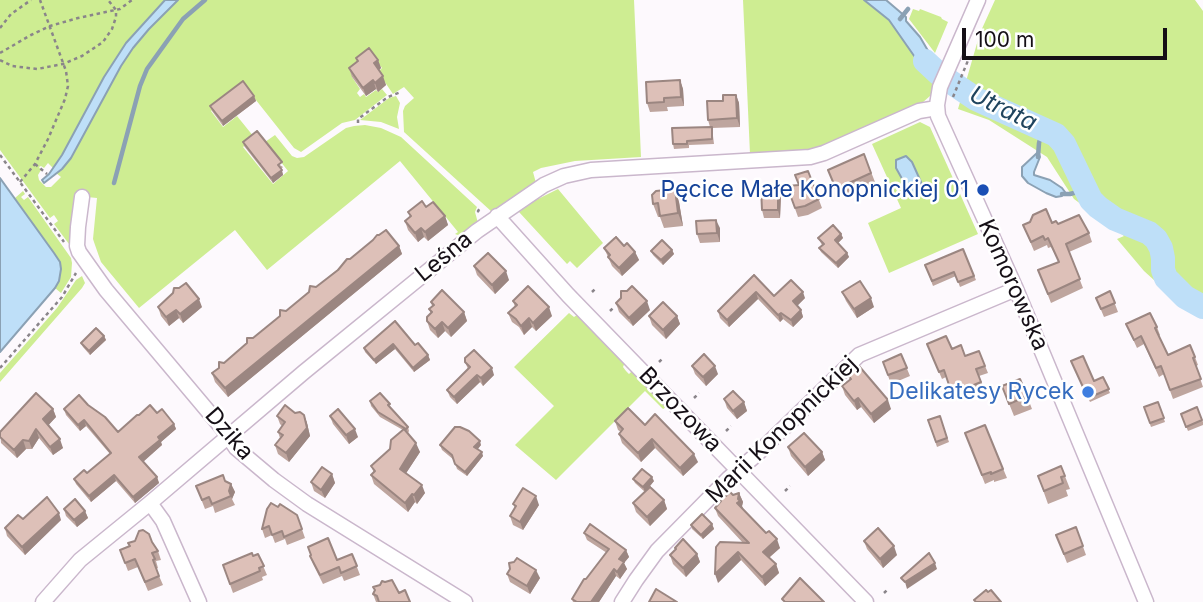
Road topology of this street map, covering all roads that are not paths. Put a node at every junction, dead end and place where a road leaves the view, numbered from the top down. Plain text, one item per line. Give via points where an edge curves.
1 (978, 0) edge
2 (937, 108) junction
3 (82, 197) dead end
4 (497, 216) junction
5 (1016, 289) junction
6 (229, 437) junction
7 (738, 470) junction
8 (150, 503) junction
9 (43, 602) edge
10 (199, 602) edge
11 (465, 602) edge
12 (622, 602) edge
13 (866, 602) edge
14 (1146, 602) edge

1 - 2 street, Komorowska via 941,85
2 - 4 street, Leśna via 919,111 810,157 578,172 544,185
2 - 5 street, Komorowska
3 - 6 street, Dzika via 77,249
4 - 6 street, Leśna
4 - 7 street, Brzozowa
5 - 7 street, Marii Konopnickiej via 859,355
5 - 14 street, Komorowska
6 - 8 street, Leśna
6 - 11 street, Dzika via 289,491
7 - 12 street, Marii Konopnickiej via 657,551
7 - 13 street, Brzozowa
8 - 9 street, Leśna via 80,560
8 - 10 street via 163,521

